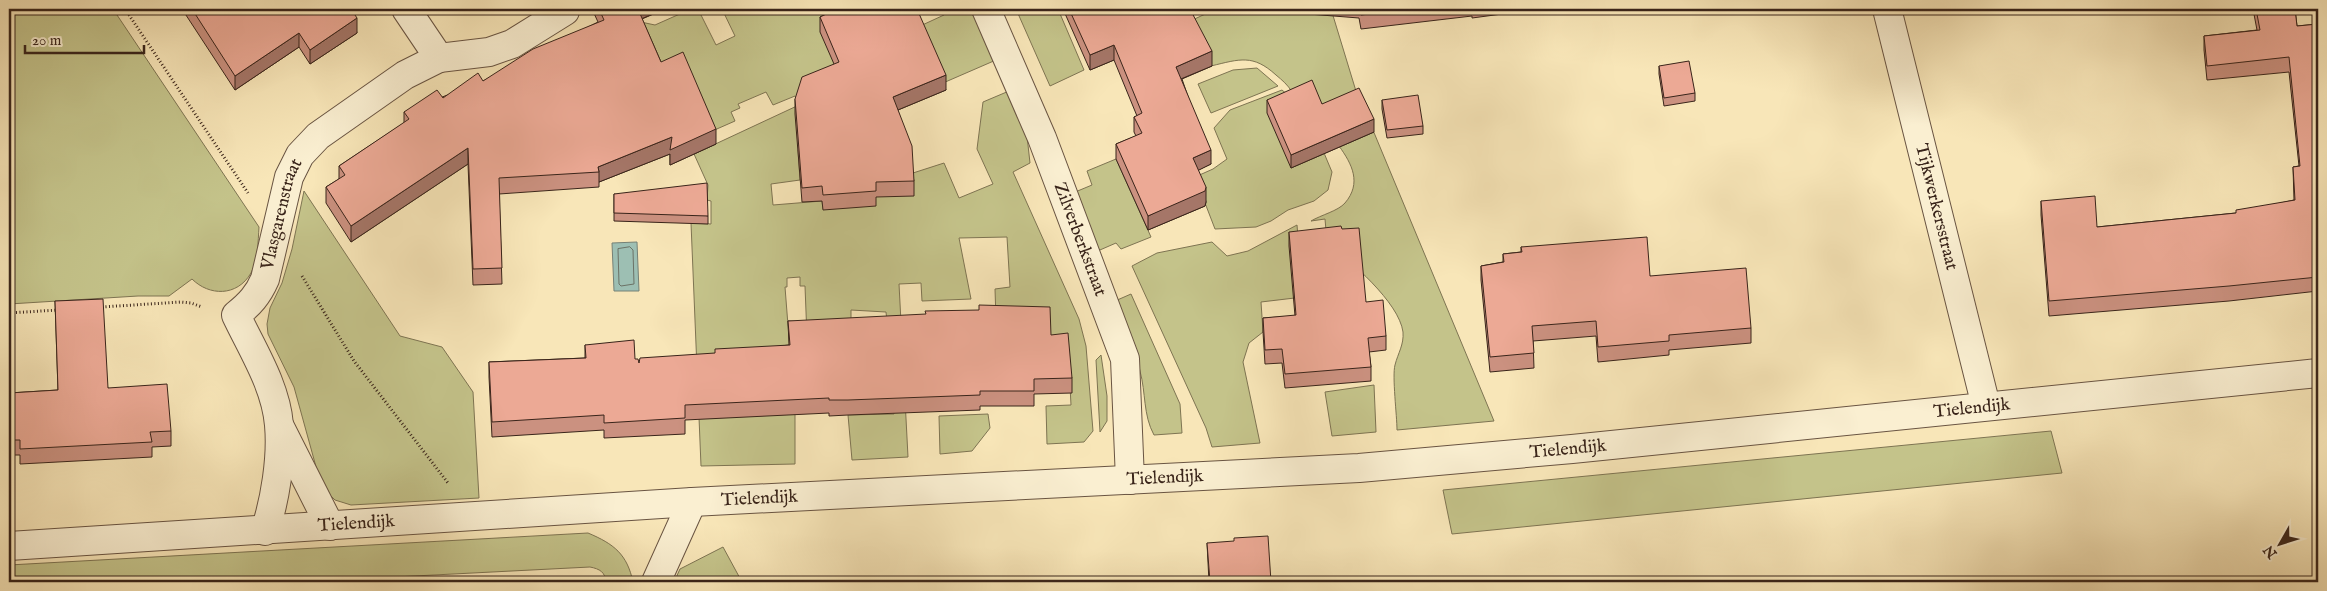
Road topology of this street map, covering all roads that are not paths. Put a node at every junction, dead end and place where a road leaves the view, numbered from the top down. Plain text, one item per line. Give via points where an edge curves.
1 (406, 9) edge
2 (986, 9) edge
3 (1887, 9) edge
4 (565, 11) dead end
5 (439, 58) junction
6 (2318, 373) edge
7 (1986, 406) junction
8 (279, 424) junction
9 (1130, 480) junction
10 (692, 502) junction
11 (330, 526) junction
12 (265, 530) junction
13 (9, 546) edge
14 (656, 582) edge

1 - 5 street
2 - 9 street, Zilverberkstraat via 1042,138 1125,360
3 - 7 street, Tijkwerkersstraat
4 - 5 street, Vlasgarenstraat via 512,44 489,52
5 - 8 street, Vlasgarenstraat via 397,80 318,136 300,155 289,177 265,279 250,304 236,314 266,377
6 - 7 street, Tielendijk
7 - 9 street, Tielendijk via 1378,466
8 - 11 street
8 - 12 street via 273,506
9 - 10 street, Tielendijk
10 - 11 street, Tielendijk
10 - 14 street
11 - 12 street, Tielendijk
12 - 13 street, Tielendijk

